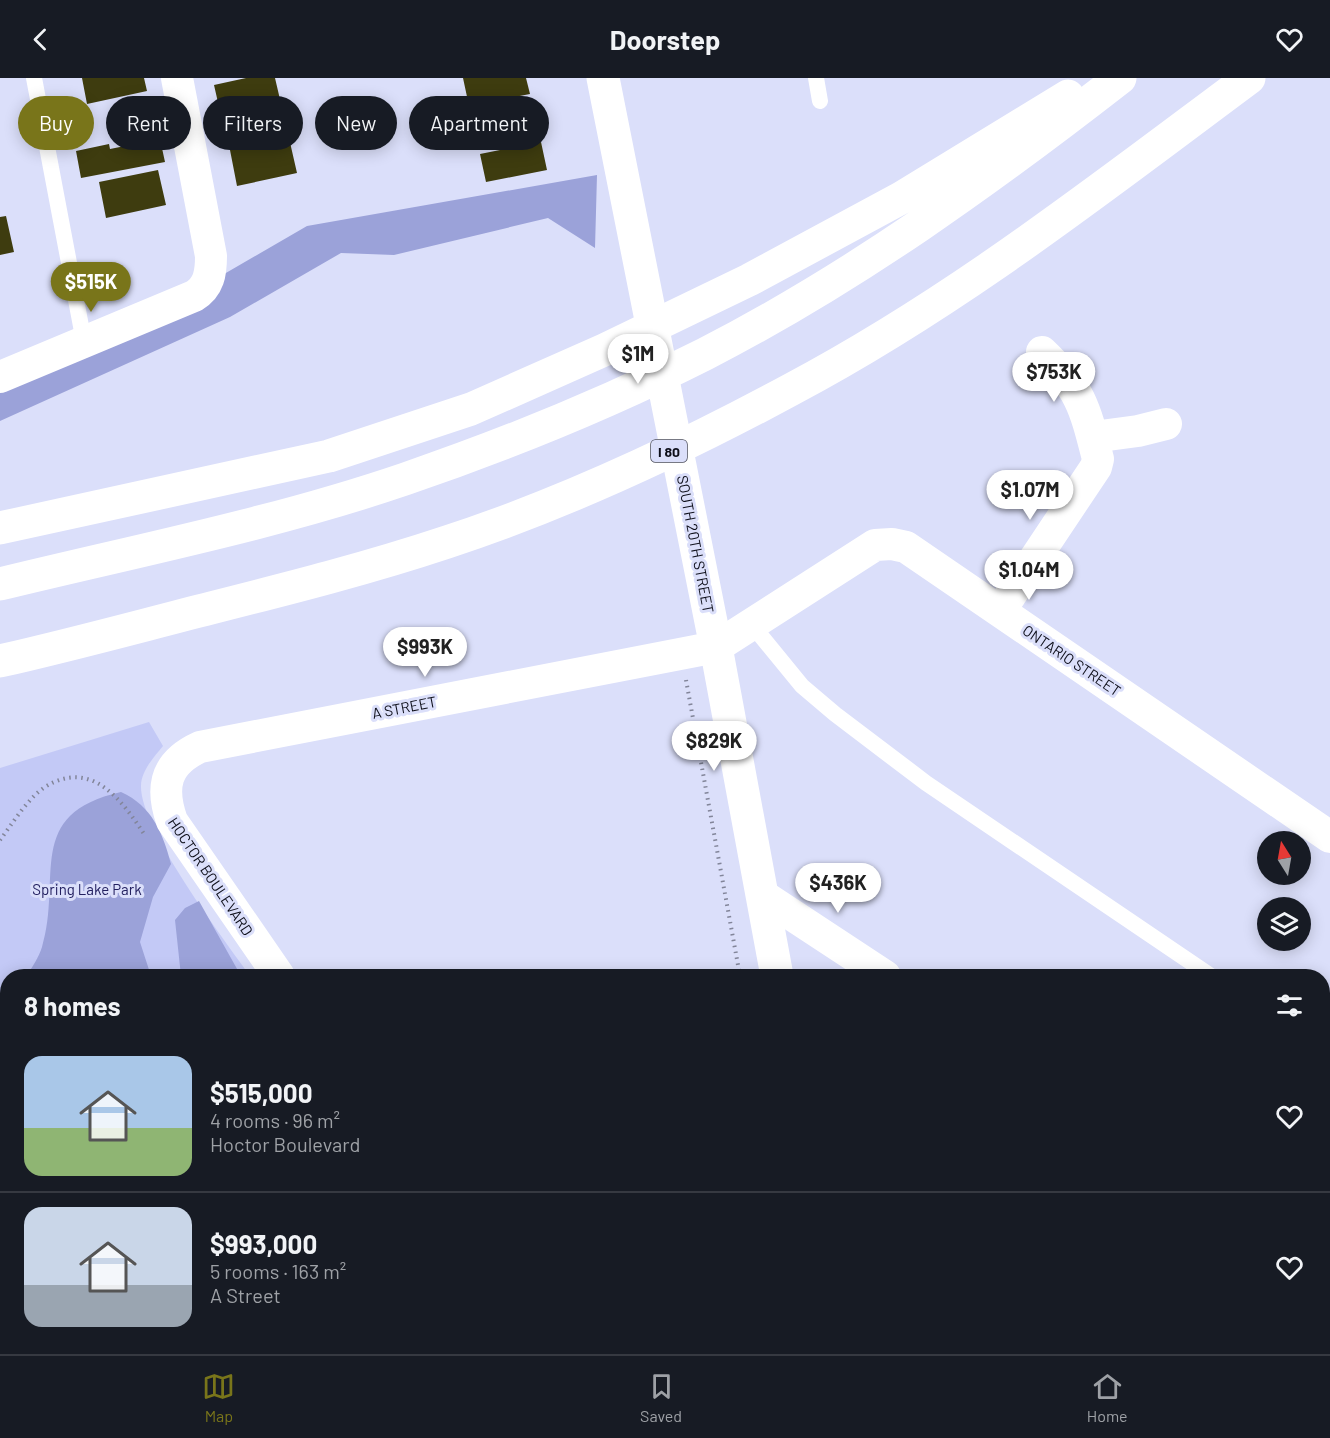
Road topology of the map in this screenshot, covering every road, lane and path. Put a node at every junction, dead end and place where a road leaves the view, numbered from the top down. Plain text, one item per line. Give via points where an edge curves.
1 (34, 78) edge
2 (177, 78) edge
3 (603, 78) edge
4 (816, 78) edge
5 (1097, 78) edge
6 (1120, 78) edge
7 (1249, 78) edge
8 (820, 101) dead end
9 (84, 342) junction
10 (1042, 352) dead end
11 (0, 377) edge
12 (1166, 424) dead end
13 (1093, 437) junction
14 (0, 528) edge
15 (0, 584) edge
16 (1000, 611) junction
17 (752, 625) junction
18 (717, 647) junction
19 (0, 663) edge
20 (686, 678) dead end
21 (171, 770) joint
22 (146, 837) dead end
23 (1330, 837) edge
24 (0, 840) edge
25 (762, 895) junction
26 (274, 969) edge
27 (740, 969) edge
28 (776, 969) edge
29 (874, 969) edge
30 (1201, 969) edge

1 - 9 lane
2 - 9 street via 211,256 208,281 194,296
3 - 18 main road, SOUTH 20TH STREET
4 - 8 lane
5 - 14 main road via 901,198 749,280 471,409 319,458
6 - 15 main road via 1018,158 874,255 706,353 624,393 402,480 197,538
7 - 19 main road, I 80 via 987,272 804,383 702,436 543,507 449,541
9 - 11 street
10 - 13 street via 1066,375 1083,404
12 - 13 street
13 - 16 street via 1096,467
16 - 17 street, ONTARIO STREET via 906,548 892,544 862,551
16 - 23 street, ONTARIO STREET
17 - 18 street, ONTARIO STREET
17 - 30 lane via 802,686 835,714 926,783
18 - 21 street, A STREET via 200,747 185,754
18 - 25 main road, SOUTH 20TH STREET
20 - 27 path
21 - 26 street, HOCTOR BOULEVARD via 165,802 172,821
22 - 24 path via 116,795 90,780 74,779 45,787
25 - 28 main road, SOUTH 20TH STREET
25 - 29 street

